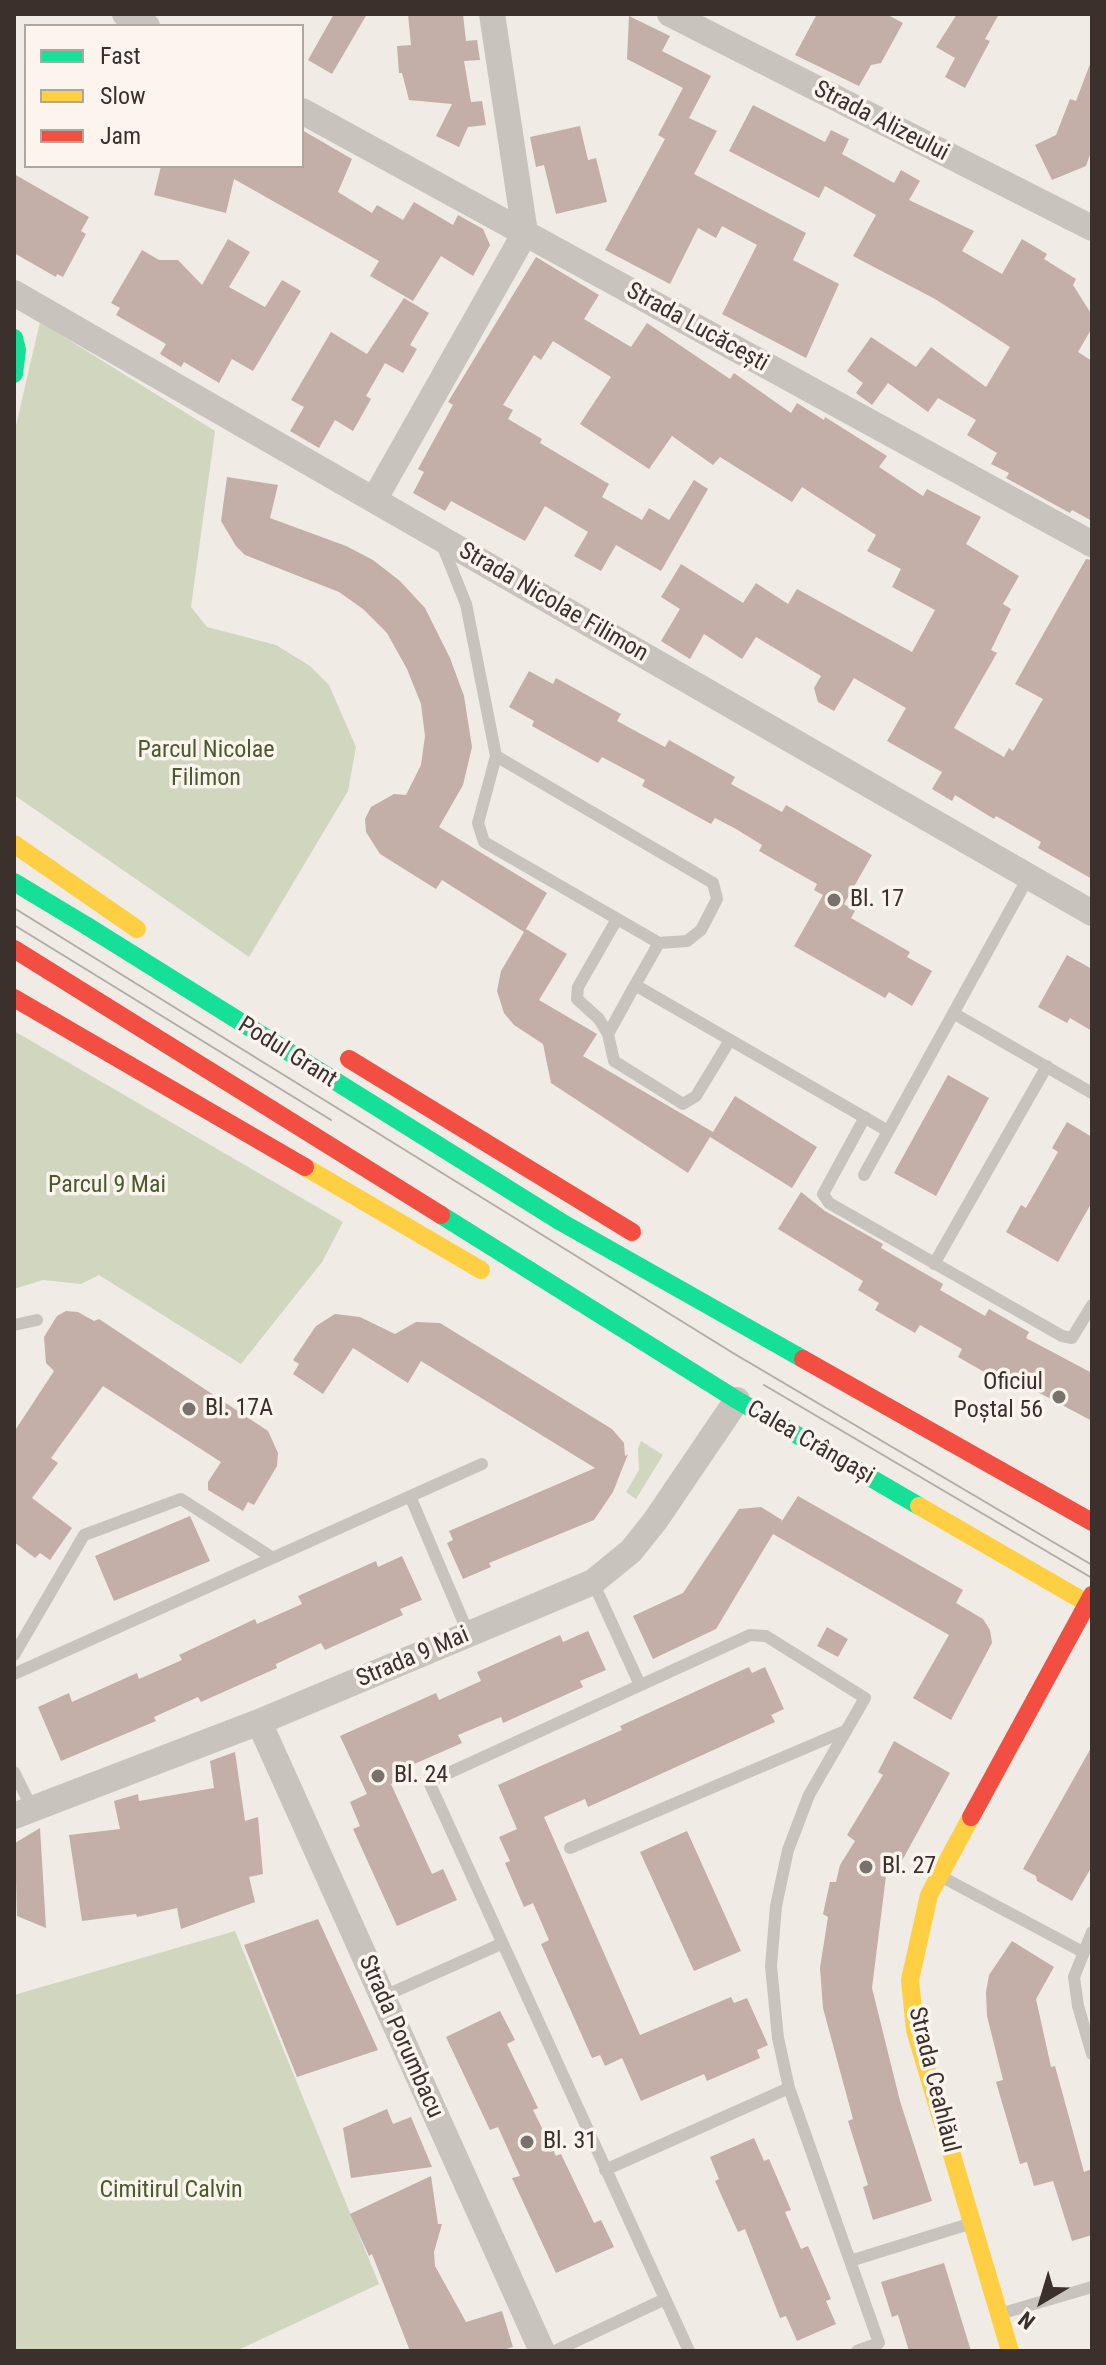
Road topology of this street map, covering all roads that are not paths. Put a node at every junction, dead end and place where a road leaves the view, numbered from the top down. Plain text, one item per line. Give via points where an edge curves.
1 (125, 14) edge
2 (492, 14) edge
3 (670, 14) edge
4 (143, 24) edge
5 (304, 112) edge
6 (1092, 228) edge
7 (525, 233) junction
8 (14, 293) edge
9 (14, 338) edge
10 (14, 374) edge
11 (374, 500) junction
12 (438, 537) junction
13 (1092, 544) edge
14 (496, 756) junction
15 (14, 844) edge
16 (42, 864) junction
17 (1029, 876) junction
18 (18, 890) edge
19 (1092, 913) edge
20 (617, 919) junction
21 (147, 936) dead end
22 (659, 943) junction
23 (14, 949) edge
24 (635, 985) junction
25 (14, 998) edge
26 (953, 1013) junction
27 (608, 1034) junction
28 (730, 1040) junction
29 (333, 1049) dead end
30 (1047, 1066) junction
31 (1092, 1093) edge
32 (865, 1117) junction
33 (888, 1131) junction
34 (864, 1175) dead end
35 (642, 1238) dead end
36 (934, 1264) junction
37 (495, 1278) dead end
38 (718, 1287) dead end
39 (1092, 1305) edge
40 (37, 1320) dead end
41 (14, 1325) edge
42 (764, 1334) junction
43 (673, 1383) dead end
44 (737, 1400) junction
45 (482, 1464) dead end
46 (410, 1496) junction
47 (1092, 1522) edge
48 (273, 1558) junction
49 (593, 1582) junction
50 (1090, 1602) edge
51 (469, 1635) junction
52 (14, 1655) edge
53 (14, 1674) edge
54 (640, 1685) junction
55 (259, 1722) junction
56 (845, 1731) junction
57 (14, 1772) edge
58 (23, 1812) edge
59 (570, 1848) dead end
60 (939, 1875) junction
61 (1092, 1932) edge
62 (501, 1944) junction
63 (1081, 1951) junction
64 (382, 1997) junction
65 (1092, 2054) edge
66 (789, 2088) junction
67 (605, 2170) junction
68 (972, 2223) junction
69 (850, 2261) junction
70 (1092, 2287) edge
71 (665, 2299) junction
72 (1000, 2313) junction
73 (542, 2351) edge
74 (555, 2351) edge
75 (689, 2351) edge
76 (857, 2351) edge
77 (1010, 2351) edge

1 - 4 street
2 - 7 street
3 - 6 street, Strada Alizeului
5 - 7 street, Strada Lucăcești
7 - 11 street
7 - 13 street, Strada Lucăcești
8 - 11 street, Strada Nicolae Filimon
9 - 10 main road
11 - 12 street, Strada Nicolae Filimon
12 - 14 lane via 466,604
12 - 17 street, Strada Nicolae Filimon
14 - 20 lane via 478,823 484,842
14 - 22 lane via 713,883 717,899 701,930 687,941
15 - 16 main road
16 - 18 lane
16 - 21 main road
17 - 19 street, Strada Nicolae Filimon
17 - 26 lane
18 - 42 main road, Podul Grant, bridge via 87,926 561,1222
20 - 22 lane
20 - 27 lane via 578,987 577,999
22 - 24 lane
23 - 44 main road, Calea Crângași
24 - 27 lane
24 - 28 lane
25 - 37 main road
26 - 30 lane
26 - 33 lane
27 - 28 lane via 614,1061 683,1104 696,1096
28 - 32 lane
29 - 35 main road
30 - 31 lane
30 - 36 lane
32 - 33 lane
32 - 36 lane via 823,1194 829,1203
33 - 34 lane
36 - 39 lane via 1062,1336 1072,1338
38 - 42 main road
40 - 41 lane
42 - 47 main road
43 - 44 main road
44 - 49 street, Strada 9 Mai via 655,1521 631,1551
44 - 50 main road, Calea Crângași
45 - 46 lane
46 - 48 lane
46 - 51 lane
48 - 52 lane via 181,1499 98,1529 84,1535
48 - 53 lane
49 - 51 street, Strada 9 Mai
49 - 54 lane
50 - 60 main road, Strada Ceahlăul
51 - 55 street, Strada 9 Mai
54 - 56 lane via 750,1635 766,1636 865,1698
54 - 62 lane via 429,1782
55 - 58 street, Strada 9 Mai
55 - 64 street, Strada Porumbacu
56 - 59 lane
56 - 66 lane via 798,1820 776,1906 771,1966
57 - 58 lane
60 - 63 lane
60 - 68 main road, Strada Ceahlăul via 915,1939 912,2005
61 - 63 lane
62 - 64 lane
62 - 67 lane
63 - 65 lane via 1074,1977
64 - 73 street, Strada Porumbacu
66 - 67 lane
66 - 69 lane
67 - 71 lane
68 - 69 lane
68 - 72 main road, Strada Ceahlăul
69 - 76 lane via 879,2343
70 - 72 lane
71 - 74 lane
71 - 75 lane
72 - 77 main road, Strada Ceahlăul

